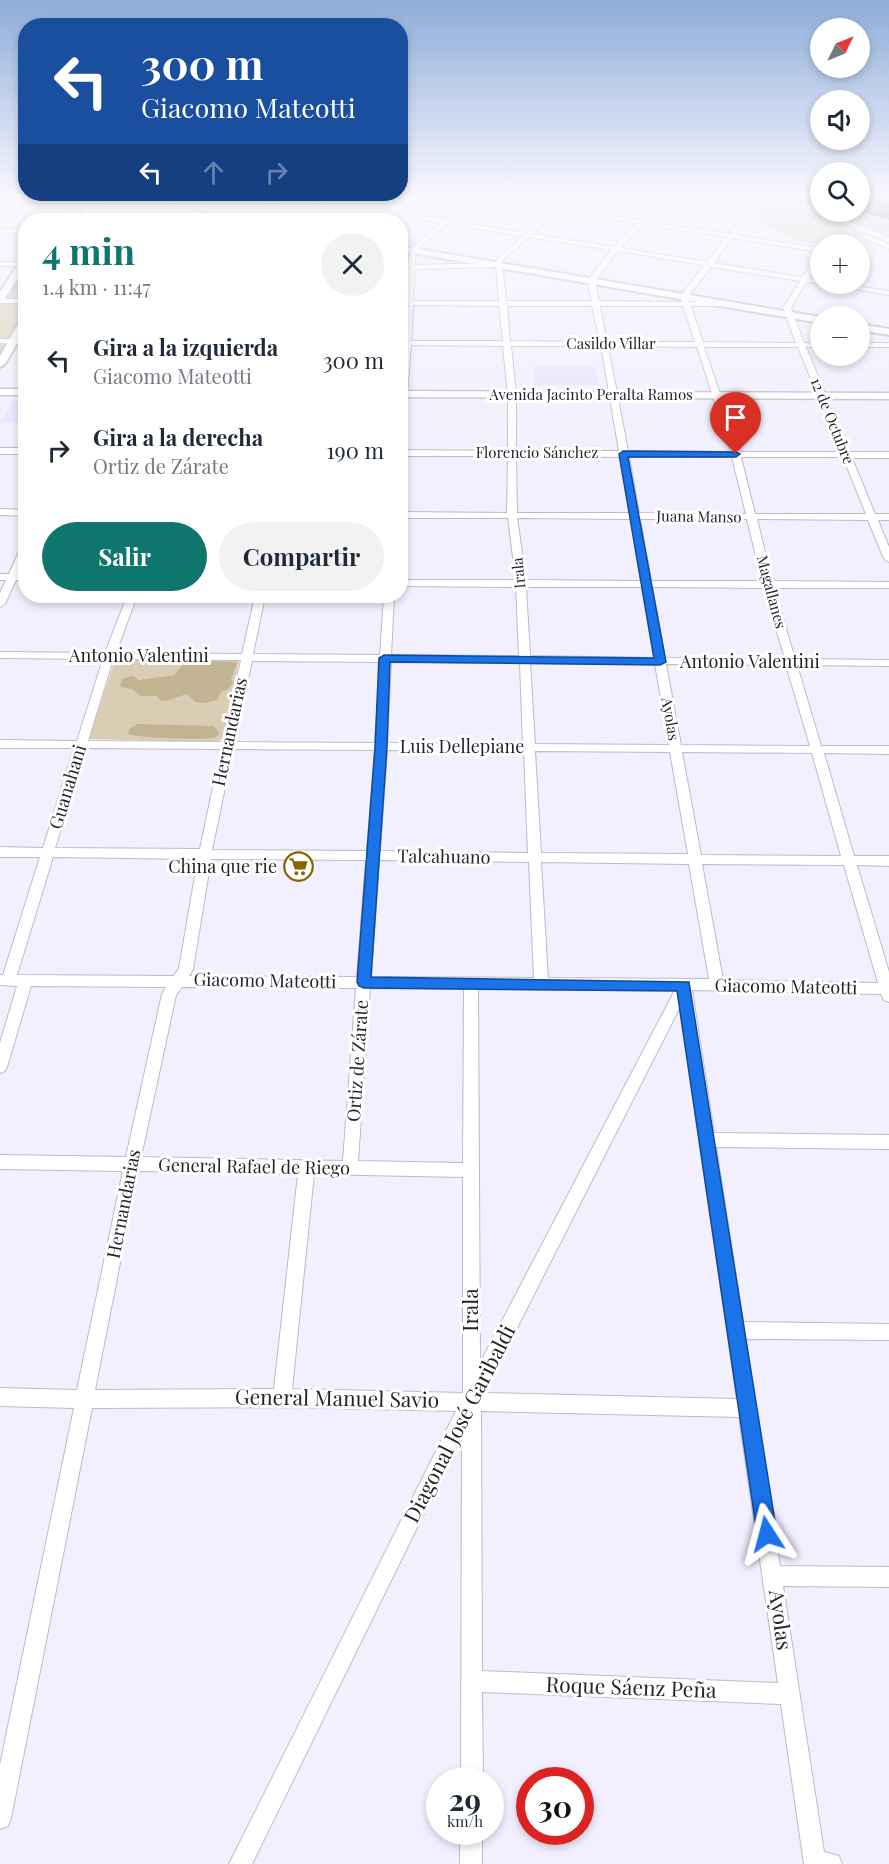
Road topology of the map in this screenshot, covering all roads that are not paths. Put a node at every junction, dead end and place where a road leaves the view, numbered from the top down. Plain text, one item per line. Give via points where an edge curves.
1 (11, 283) edge
2 (411, 283) edge
3 (500, 283) edge
4 (591, 283) edge
5 (601, 283) edge
6 (697, 283) edge
7 (802, 283) edge
8 (870, 290) edge
9 (889, 293) edge
10 (0, 300) edge
11 (687, 300) junction
12 (18, 301) edge
13 (410, 303) junction
14 (503, 304) junction
15 (596, 304) junction
16 (788, 314) junction
17 (408, 317) edge
18 (810, 318) edge
19 (870, 329) edge
20 (889, 332) edge
21 (18, 333) edge
22 (0, 341) edge
23 (13, 342) junction
24 (18, 342) edge
25 (408, 344) edge
26 (507, 344) junction
27 (603, 344) junction
28 (700, 345) junction
29 (801, 345) junction
30 (810, 345) edge
31 (870, 345) edge
32 (889, 345) edge
33 (0, 364) edge
34 (0, 392) edge
35 (18, 392) edge
36 (408, 394) edge
37 (512, 394) junction
38 (612, 395) junction
39 (717, 395) junction
40 (821, 396) junction
41 (889, 396) edge
42 (0, 451) edge
43 (18, 451) edge
44 (408, 453) edge
45 (510, 453) junction
46 (623, 454) junction
47 (736, 454) junction
48 (846, 455) junction
49 (889, 455) edge
50 (0, 512) edge
51 (18, 513) edge
52 (408, 515) edge
53 (512, 515) junction
54 (635, 516) junction
55 (752, 517) junction
56 (872, 517) junction
57 (889, 517) edge
58 (889, 559) edge
59 (18, 564) edge
60 (0, 577) edge
61 (12, 577) junction
62 (18, 577) edge
63 (521, 582) junction
64 (408, 583) edge
65 (647, 583) junction
66 (768, 584) junction
67 (889, 585) edge
68 (129, 603) edge
69 (258, 603) edge
70 (388, 603) edge
71 (0, 604) edge
72 (0, 655) edge
73 (109, 656) junction
74 (246, 656) junction
75 (384, 658) junction
76 (525, 661) junction
77 (660, 662) junction
78 (791, 662) junction
79 (889, 663) edge
80 (0, 744) edge
81 (81, 745) junction
82 (228, 746) junction
83 (381, 747) junction
84 (529, 748) junction
85 (675, 749) junction
86 (817, 750) junction
87 (889, 750) edge
88 (0, 852) edge
89 (47, 853) junction
90 (205, 854) junction
91 (374, 856) junction
92 (534, 857) junction
93 (694, 859) junction
94 (849, 860) junction
95 (889, 861) edge
96 (4, 980) edge
97 (26, 980) junction
98 (179, 980) junction
99 (364, 982) junction
100 (541, 983) junction
101 (471, 984) junction
102 (717, 985) junction
103 (684, 986) junction
104 (888, 992) edge
105 (0, 1067) edge
106 (707, 1140) junction
107 (889, 1142) edge
108 (0, 1162) edge
109 (132, 1164) junction
110 (308, 1168) junction
111 (350, 1168) junction
112 (472, 1170) junction
113 (735, 1330) junction
114 (889, 1332) edge
115 (0, 1397) edge
116 (282, 1398) junction
117 (86, 1399) junction
118 (470, 1401) junction
119 (746, 1408) junction
120 (774, 1576) junction
121 (889, 1577) edge
122 (473, 1681) junction
123 (789, 1694) junction
124 (472, 1767) edge
125 (0, 1818) edge
126 (471, 1845) edge
127 (240, 1864) edge
128 (471, 1864) edge
129 (815, 1864) edge
130 (831, 1864) edge

1 - 10 street
2 - 13 street
3 - 14 street, Irala
4 - 15 street, Ayolas
5 - 11 street
6 - 11 street
7 - 16 street via 787,308
8 - 9 street
10 - 12 street
11 - 15 street
11 - 16 street
11 - 28 street, Magallanes
13 - 14 street
13 - 17 street
14 - 15 street
14 - 26 street, Irala
15 - 27 street, Ayolas
16 - 18 street
16 - 29 street, 12 de Octubre
19 - 20 street
21 - 23 street
22 - 23 street
23 - 24 street
23 - 33 street
25 - 26 street, Casildo Villar
26 - 27 street, Casildo Villar
26 - 37 street, Irala
27 - 28 street, Casildo Villar
27 - 38 street, Ayolas
28 - 29 street, Casildo Villar
28 - 39 street, Magallanes
29 - 30 street, Casildo Villar
29 - 40 street, 12 de Octubre
31 - 32 street
34 - 35 main road
36 - 37 main road, Avenida Jacinto Peralta Ramos
37 - 38 main road, Avenida Jacinto Peralta Ramos
37 - 45 street, Irala
38 - 39 main road, Avenida Jacinto Peralta Ramos
38 - 46 street, Ayolas
39 - 40 main road, Avenida Jacinto Peralta Ramos
39 - 47 street, Magallanes
40 - 41 main road, Avenida Jacinto Peralta Ramos
40 - 48 street, 12 de Octubre
42 - 43 street
44 - 45 street, Florencio Sánchez
45 - 46 street, Florencio Sánchez
45 - 53 street, Irala
46 - 47 street, Florencio Sánchez
46 - 54 street, Ayolas
47 - 48 street, Florencio Sánchez
47 - 55 street, Magallanes
48 - 49 street, Florencio Sánchez
48 - 56 street, 12 de Octubre
50 - 51 street
52 - 53 street, Juana Manso
53 - 54 street, Juana Manso
53 - 63 street, Irala
54 - 55 street, Juana Manso
54 - 65 street, Ayolas
55 - 56 street, Juana Manso
55 - 66 street, Magallanes
56 - 57 street, Juana Manso
56 - 58 street, 12 de Octubre
59 - 61 street
60 - 61 street
61 - 62 street
61 - 71 street
63 - 64 street
63 - 65 street
63 - 76 street, Irala
65 - 66 street
65 - 77 street, Ayolas
66 - 67 street
66 - 78 street, Magallanes
68 - 73 street, Guanahani
69 - 74 street, Hernandarias
70 - 75 street, Ortiz de Zárate
72 - 73 street, Antonio Valentini
73 - 74 street, Antonio Valentini
73 - 81 street, Guanahani
74 - 75 street, Antonio Valentini
74 - 82 street, Hernandarias
75 - 76 street, Antonio Valentini
75 - 83 street, Ortiz de Zárate
76 - 77 street, Antonio Valentini
76 - 84 street, Irala
77 - 78 street, Antonio Valentini
77 - 85 street, Ayolas
78 - 79 street, Antonio Valentini
78 - 86 street, Magallanes
80 - 81 street, Luis Dellepiane
81 - 82 street, Luis Dellepiane
81 - 89 street, Guanahani
82 - 83 street, Luis Dellepiane
82 - 90 street, Hernandarias
83 - 84 street, Luis Dellepiane
83 - 91 street, Ortiz de Zárate
84 - 85 street, Luis Dellepiane
84 - 92 street, Irala
85 - 86 street, Luis Dellepiane
85 - 93 street, Ayolas
86 - 87 street, Luis Dellepiane
86 - 94 street, Magallanes
88 - 89 street, Talcahuano
89 - 90 street, Talcahuano
89 - 96 street, Guanahani
90 - 91 street, Talcahuano
90 - 98 street, Hernandarias via 186,969
91 - 92 street, Talcahuano
91 - 99 street, Ortiz de Zárate
92 - 93 street, Talcahuano
92 - 100 street, Irala
93 - 94 street, Talcahuano
93 - 102 street, Ayolas
94 - 95 street, Talcahuano
94 - 104 street, Magallanes
96 - 97 street, Giacomo Mateotti
97 - 98 street, Giacomo Mateotti
97 - 105 street
98 - 99 street, Giacomo Mateotti
98 - 109 street, Hernandarias via 169,994
99 - 101 street, Giacomo Mateotti
99 - 111 street, Ortiz de Zárate
100 - 101 street, Giacomo Mateotti
100 - 103 street, Giacomo Mateotti
101 - 112 street, Irala
102 - 103 street, Giacomo Mateotti
102 - 104 street, Giacomo Mateotti
103 - 106 street, Ayolas
103 - 118 street, Diagonal José Garibaldi
106 - 107 street
106 - 113 street, Ayolas
108 - 109 street, General Rafael de Riego
109 - 110 street, General Rafael de Riego
109 - 117 street, Hernandarias
110 - 111 street, General Rafael de Riego
110 - 116 street
111 - 112 street, General Rafael de Riego
112 - 118 street, Irala
113 - 114 street
113 - 119 street, Ayolas
115 - 117 street, General Manuel Savio
116 - 117 street, General Manuel Savio
116 - 118 street, General Manuel Savio
117 - 125 street, Hernandarias
118 - 119 street, General Manuel Savio
118 - 122 street, Irala
118 - 127 street, Diagonal José Garibaldi
119 - 120 street, Ayolas
120 - 121 street
120 - 123 street, Ayolas
122 - 123 street, Roque Sáenz Peña
122 - 124 street, Irala
123 - 129 street, Ayolas
126 - 128 street
129 - 130 street

